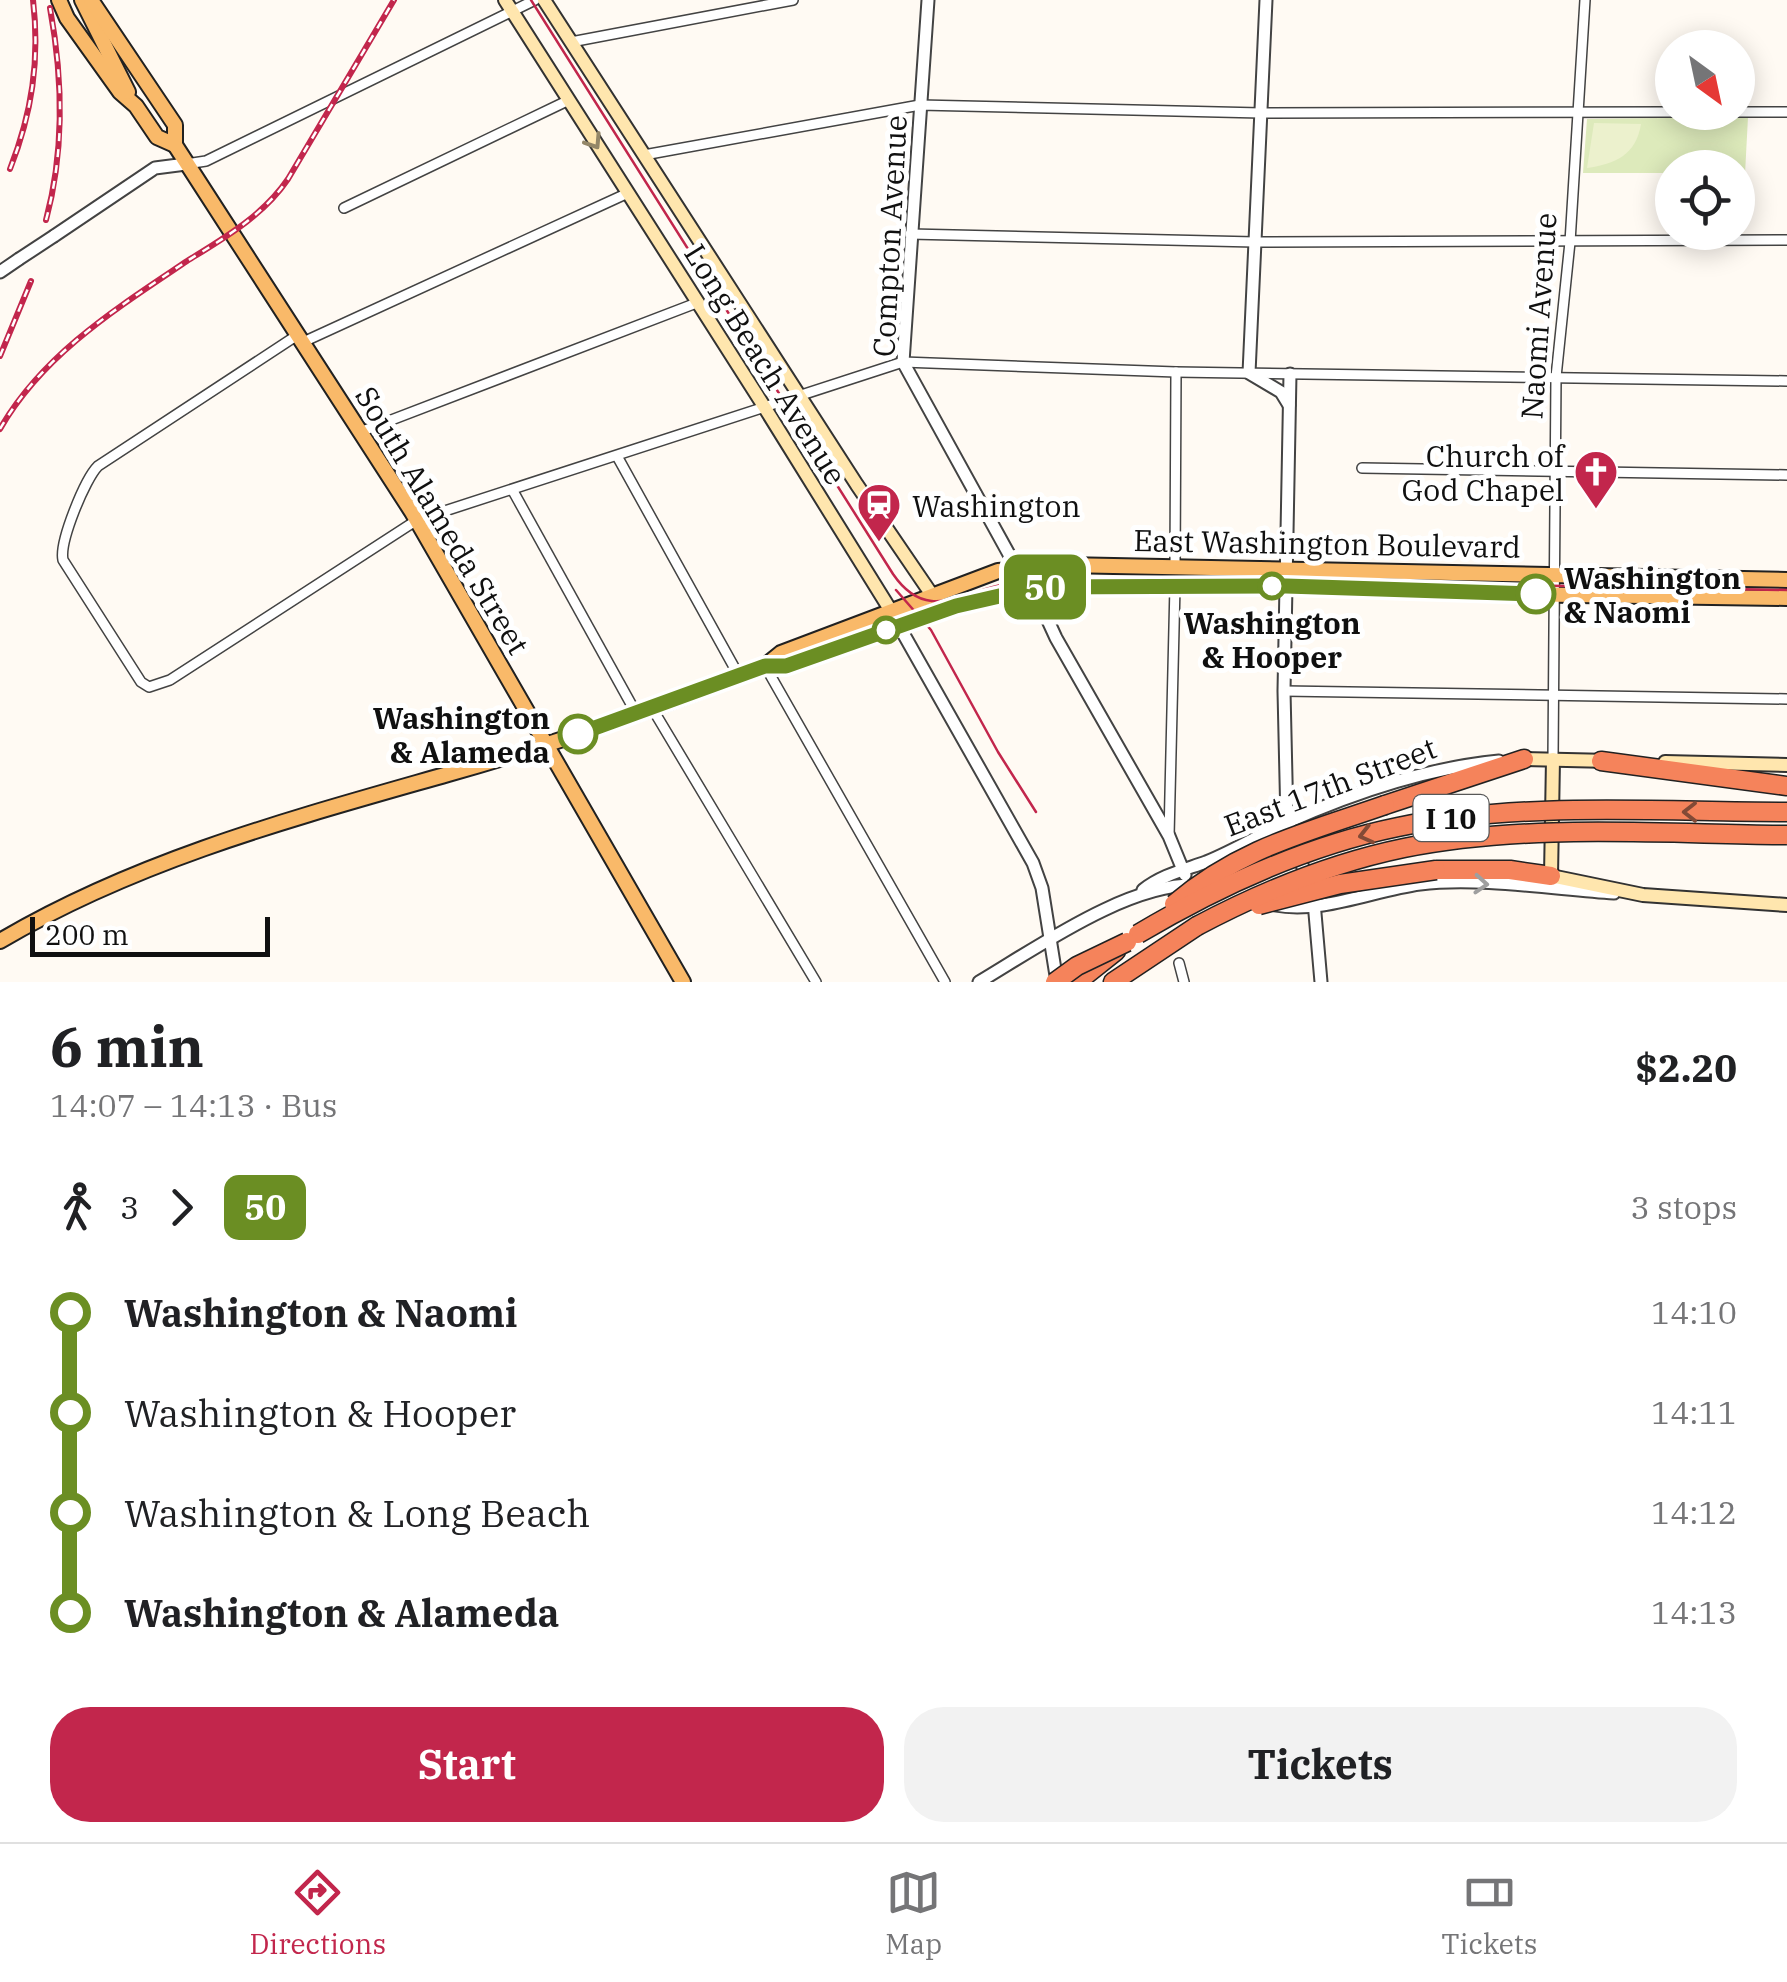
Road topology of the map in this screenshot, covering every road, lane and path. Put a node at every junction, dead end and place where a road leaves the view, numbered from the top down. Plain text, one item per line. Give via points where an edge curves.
1 (59, 0) edge
2 (82, 0) edge
3 (91, 0) edge
4 (536, 0) edge
5 (544, 0) edge
6 (793, 0) edge
7 (928, 0) edge
8 (1266, 0) edge
9 (1585, 0) edge
10 (508, 6) edge
11 (102, 41) junction
12 (570, 42) junction
13 (146, 81) junction
14 (567, 100) junction
15 (920, 105) junction
16 (136, 106) junction
17 (1576, 111) junction
18 (1655, 112) edge
19 (1755, 112) edge
20 (1787, 112) edge
21 (1261, 114) junction
22 (175, 145) junction
23 (644, 155) junction
24 (186, 164) junction
25 (628, 192) junction
26 (344, 208) dead end
27 (910, 234) junction
28 (1787, 240) edge
29 (1255, 242) junction
30 (1570, 242) junction
31 (0, 272) edge
32 (699, 302) junction
33 (299, 340) junction
34 (903, 362) junction
35 (1176, 372) junction
36 (1249, 373) junction
37 (1290, 374) junction
38 (1556, 377) junction
39 (1787, 381) edge
40 (800, 395) junction
41 (764, 406) junction
42 (1290, 407) junction
43 (360, 432) junction
44 (617, 456) junction
45 (1362, 468) dead end
46 (1554, 471) junction
47 (1787, 475) edge
48 (513, 491) junction
49 (417, 520) junction
50 (1016, 567) junction
51 (1175, 567) junction
52 (1286, 570) junction
53 (1554, 576) junction
54 (1787, 580) edge
55 (1175, 586) junction
56 (1286, 586) junction
57 (1033, 588) junction
58 (929, 590) junction
59 (1553, 594) junction
60 (1787, 598) edge
61 (891, 610) junction
62 (917, 620) junction
63 (899, 626) junction
64 (765, 666) junction
65 (739, 676) junction
66 (1284, 690) junction
67 (1553, 695) junction
68 (1787, 699) edge
69 (652, 708) junction
70 (636, 713) junction
71 (546, 745) junction
72 (1524, 759) junction
73 (1553, 759) junction
74 (1601, 761) junction
75 (1787, 765) edge
76 (1787, 786) edge
77 (1787, 812) edge
78 (1287, 822) junction
79 (1787, 835) edge
80 (1170, 836) junction
81 (1184, 868) junction
82 (1551, 876) junction
83 (1186, 884) junction
84 (1140, 892) junction
85 (1643, 895) junction
86 (1315, 904) junction
87 (1787, 905) edge
88 (1196, 926) junction
89 (1180, 936) junction
90 (1133, 938) junction
91 (0, 940) edge
92 (1052, 940) junction
93 (1179, 962) dead end
94 (683, 982) edge
95 (816, 982) edge
96 (946, 982) edge
97 (980, 982) edge
98 (1056, 982) edge
99 (1078, 982) edge
100 (1113, 982) edge
101 (1124, 982) edge
102 (1184, 982) edge
103 (1321, 982) edge

1 - 11 main road
1 - 16 main road, South Alameda Street via 104,71
2 - 11 main road
3 - 13 main road, South Alameda Street
4 - 10 street
5 - 12 main road, Long Beach Avenue
6 - 12 street
7 - 15 street, Compton Avenue
8 - 21 street
9 - 17 street, Naomi Avenue
10 - 14 main road, Long Beach Avenue
10 - 24 street via 206,161
11 - 13 main road
11 - 16 main road
12 - 23 main road, Long Beach Avenue
13 - 22 main road, South Alameda Street via 175,125
14 -> 25 main road, Long Beach Avenue
14 - 26 street
15 - 21 street
15 - 23 street
15 - 27 street, Compton Avenue
16 - 22 main road, South Alameda Street via 157,138
17 - 18 street
17 - 21 street
17 - 30 street, Naomi Avenue
19 - 20 street
21 - 29 street
22 - 24 main road, South Alameda Street
23 - 40 main road, Long Beach Avenue
24 - 31 street, bridge via 154,169
24 - 33 main road, South Alameda Street
25 - 32 main road, Long Beach Avenue
25 - 33 street
27 - 29 street
27 - 34 street, Compton Avenue
28 - 30 street
29 - 30 street
29 - 36 street
30 - 38 street, Naomi Avenue
32 - 41 main road, Long Beach Avenue
32 - 43 street
33 - 43 main road, South Alameda Street
33 - 49 street via 92,471 61,552 106,628 142,682 159,686
34 - 35 street
34 - 40 street
34 - 50 street, Compton Avenue
35 - 36 street
35 - 51 street
36 - 37 street
36 - 42 street via 1281,392
37 - 38 street
37 - 42 street
38 - 39 street
38 - 46 street, Naomi Avenue
40 - 41 street
40 - 58 main road, Long Beach Avenue
41 - 44 street
41 - 61 main road, Long Beach Avenue
42 - 52 street
43 - 49 main road, South Alameda Street
44 - 48 street
44 - 65 street
45 - 46 street
46 - 47 street
46 - 53 street, Naomi Avenue
48 - 49 street
48 - 70 street
49 - 71 main road, South Alameda Street
50 - 51 main road, East Washington Boulevard
50 - 58 main road, East Washington Boulevard
51 - 52 main road, East Washington Boulevard
52 - 53 main road, East Washington Boulevard
52 - 56 street
53 - 54 main road, East Washington Boulevard
53 - 59 street, Naomi Avenue
55 - 56 main road, East Washington Boulevard
55 - 57 main road, East Washington Boulevard
55 - 80 street
56 - 59 main road, East Washington Boulevard
56 - 66 street
57 - 62 main road, East Washington Boulevard
57 - 80 street
58 - 61 main road, East Washington Boulevard
58 - 62 main road via 932,608
59 - 60 main road, East Washington Boulevard
59 - 67 street, Naomi Avenue
61 - 63 main road, Long Beach Avenue
61 - 64 main road, East Washington Boulevard
62 - 63 main road, East Washington Boulevard
63 - 64 main road, East Washington Boulevard via 786,666
63 - 92 street, Long Beach Avenue via 1033,863
64 - 65 main road, East Washington Boulevard
64 - 96 street
65 - 69 main road, East Washington Boulevard
66 - 67 street
66 - 78 street
67 - 68 street
67 - 73 street, Naomi Avenue
69 - 70 main road, East Washington Boulevard
69 - 95 street
70 - 71 main road, East Washington Boulevard
71 - 91 main road, East Washington Boulevard via 128,875
71 - 94 main road, South Alameda Street
72 - 73 main road, East 17th Street
72 - 78 street, East 17th Street via 1421,773
72 - 90 highway, bridge via 1228,863
73 - 74 main road, East 17th Street
73 - 82 main road, Naomi Avenue
74 - 75 main road, East 17th Street
74 - 76 highway
77 -> 90 highway, I 10, bridge via 1507,813 1398,827 1252,874
78 - 81 street, East 17th Street
78 - 86 street
79 - 88 highway, I 10, bridge via 1512,834 1430,843 1321,870
80 - 81 street
81 - 83 street
81 - 84 street, East 17th Street
82 - 85 main road
82 - 88 highway, bridge via 1436,870 1340,884
83 - 84 street
83 - 86 street via 1280,907
84 - 92 street, East 17th Street
86 -> 85 street via 1438,883
85 - 87 main road
86 - 103 street
88 - 89 highway, I 10
89 - 100 highway, I 10
89 - 101 highway
90 - 98 highway, bridge
90 - 99 highway, I 10, bridge
92 - 97 street, East 17th Street
92 - 98 street, Long Beach Avenue
93 - 102 street

